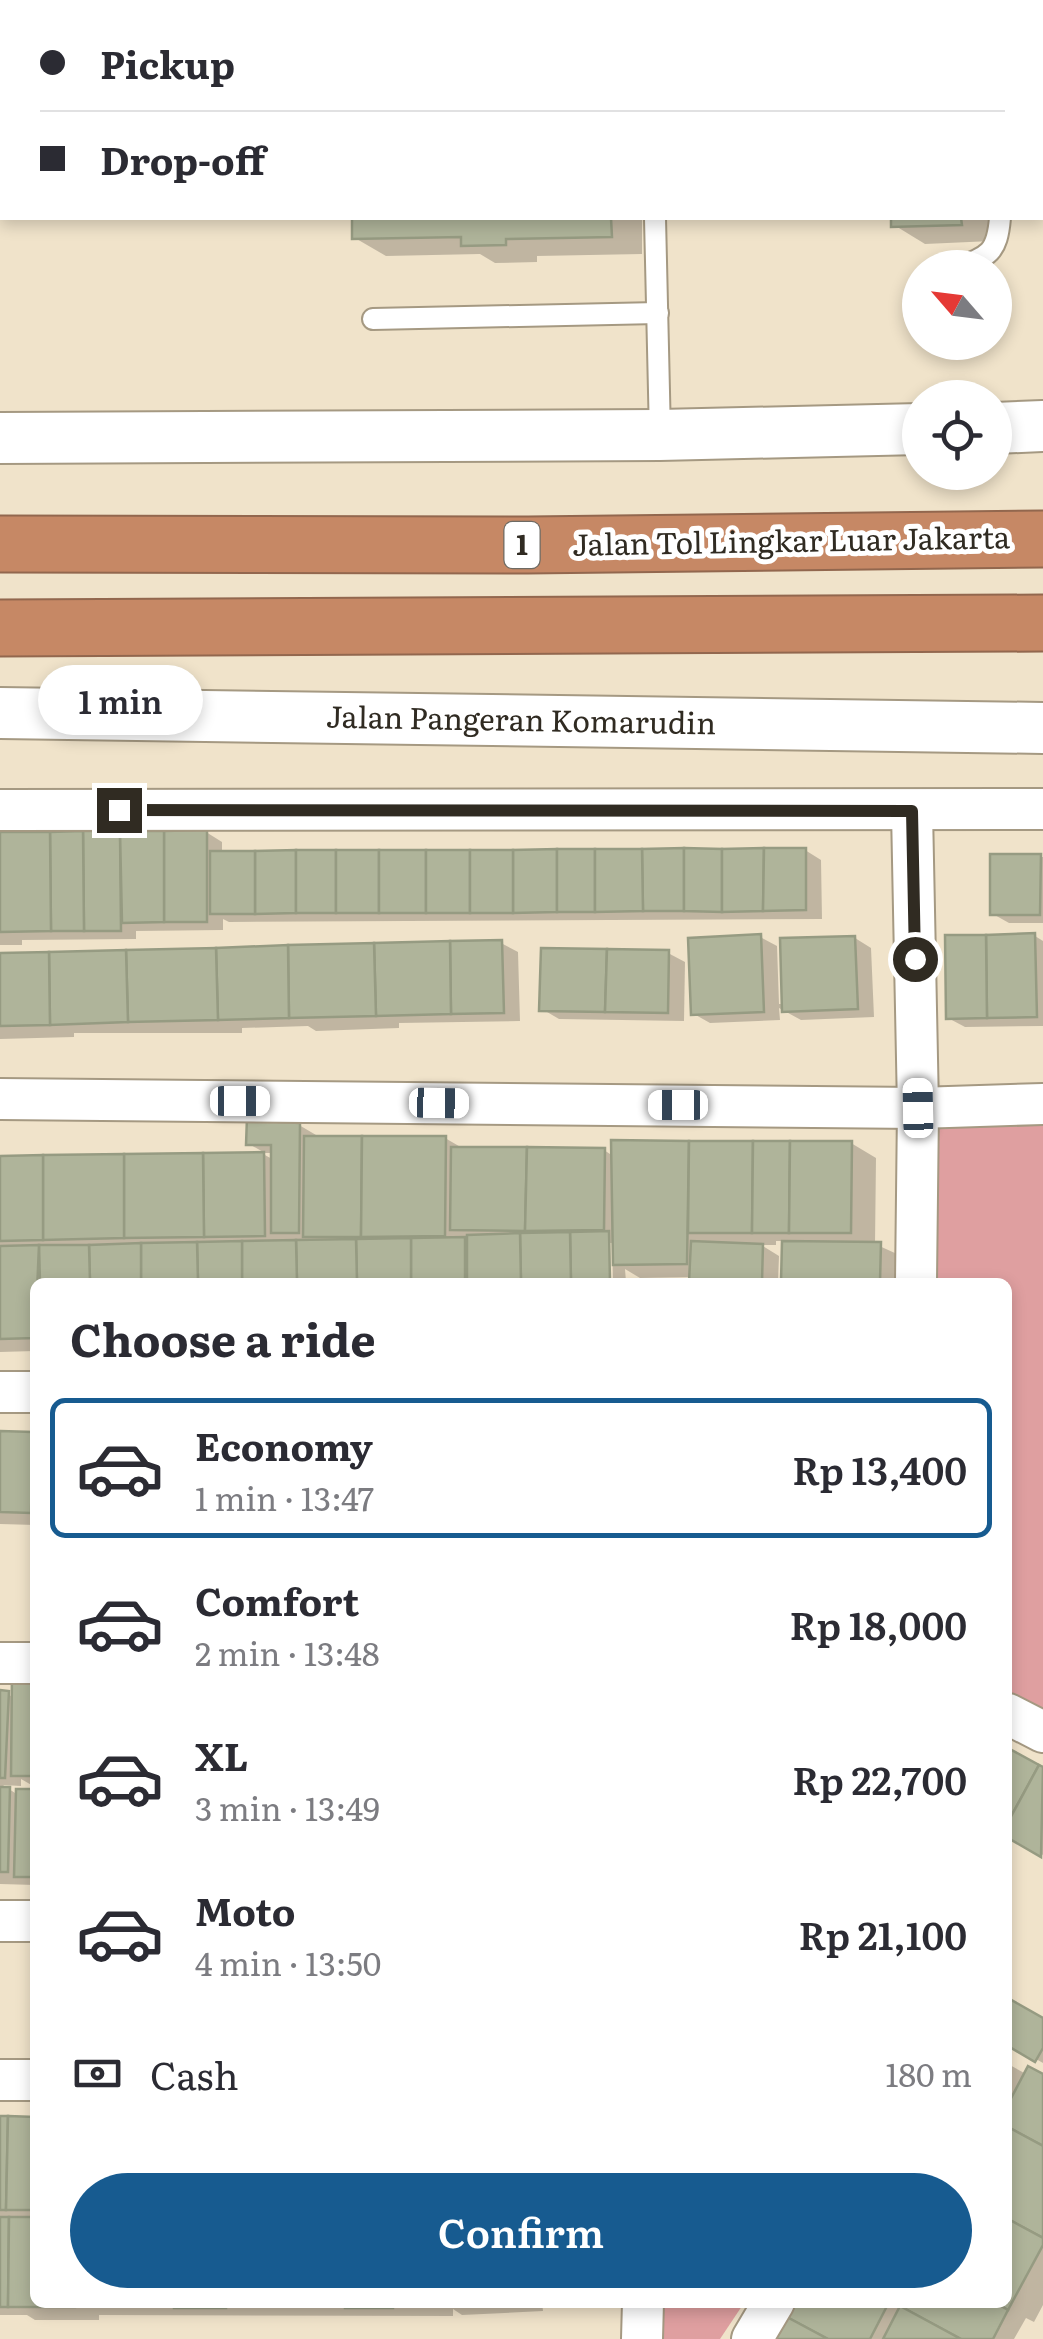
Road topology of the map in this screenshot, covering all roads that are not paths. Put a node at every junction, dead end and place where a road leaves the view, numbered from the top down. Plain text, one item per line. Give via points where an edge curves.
1 (655, 220) edge
2 (1000, 220) edge
3 (992, 250) edge
4 (658, 313) junction
5 (373, 318) dead end
6 (1043, 426) edge
7 (1012, 427) edge
8 (902, 429) edge
9 (660, 435) junction
10 (0, 438) edge
11 (1043, 539) edge
12 (0, 544) edge
13 (1043, 622) edge
14 (0, 628) edge
15 (0, 713) edge
16 (1043, 728) edge
17 (0, 810) edge
18 (1043, 810) edge
19 (912, 811) junction
20 (0, 1099) edge
21 (1043, 1104) edge
22 (918, 1108) junction
23 (916, 1278) edge
24 (0, 1392) edge
25 (30, 1392) edge
26 (0, 1663) edge
27 (30, 1663) edge
28 (1012, 1716) edge
29 (1043, 1732) edge
30 (0, 1921) edge
31 (30, 1921) edge
32 (0, 2080) edge
33 (30, 2080) edge
34 (643, 2308) edge
35 (770, 2308) edge
36 (642, 2339) edge
37 (752, 2339) edge

1 - 4 lane
2 - 3 lane
4 - 5 lane
4 - 9 lane
6 - 7 street
8 - 9 street
9 - 10 street
11 - 12 highway, Jalan Tol Lingkar Luar Jakarta / 1
13 - 14 highway
15 - 16 street, Jalan Pangeran Komarudin
17 - 19 street
18 - 19 street
19 - 22 street
20 - 22 street
21 - 22 street
22 - 23 street
24 - 25 street
26 - 27 street
28 - 29 street
30 - 31 street
32 - 33 street
34 - 36 street
35 - 37 street

